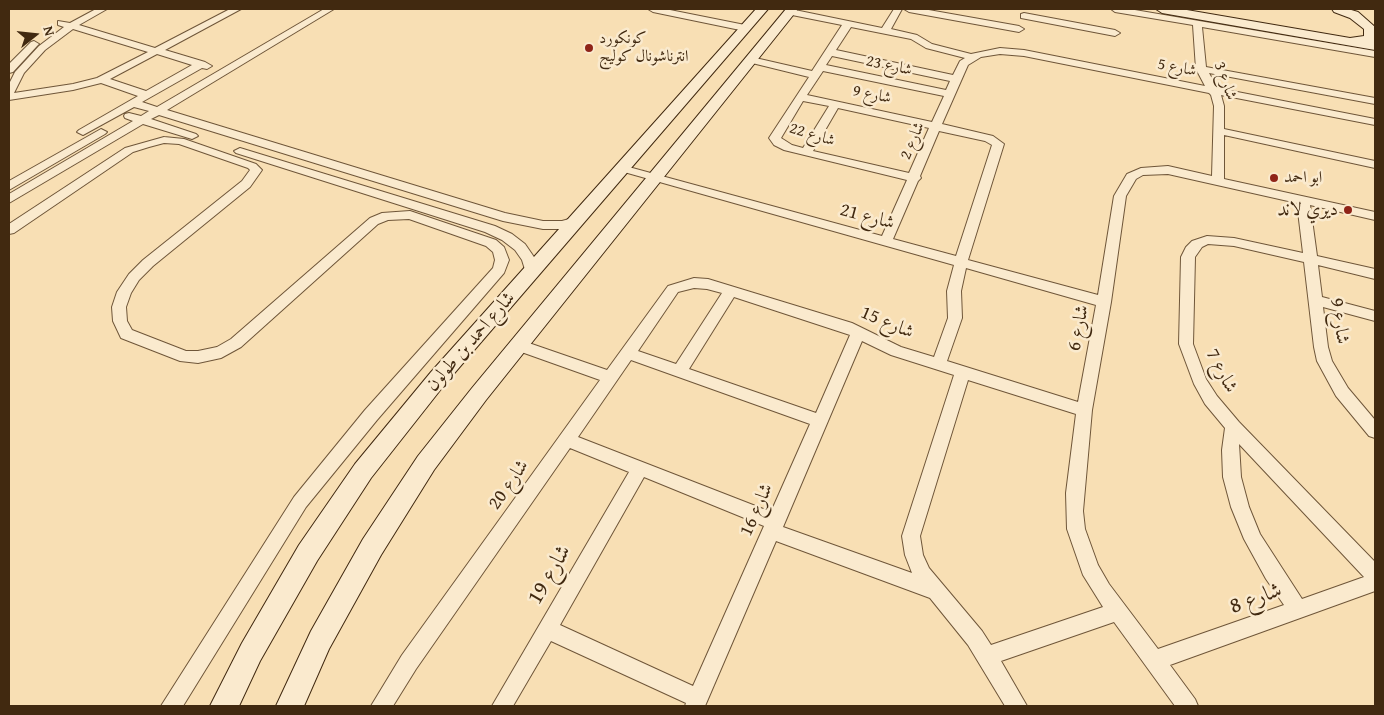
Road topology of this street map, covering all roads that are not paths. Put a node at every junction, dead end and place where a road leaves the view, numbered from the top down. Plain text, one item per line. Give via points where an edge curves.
1 (84, 9) edge
2 (102, 9) edge
3 (236, 9) edge
4 (314, 9) edge
5 (330, 9) edge
6 (653, 9) edge
7 (762, 9) edge
8 (898, 9) edge
9 (908, 9) edge
10 (1115, 9) edge
11 (1162, 9) edge
12 (1336, 9) edge
13 (791, 10) edge
14 (1026, 12) edge
15 (1375, 17) edge
16 (1197, 23) junction
17 (848, 24) junction
18 (66, 25) junction
19 (745, 28) junction
20 (885, 31) junction
21 (1116, 33) dead end
22 (1015, 40) junction
23 (1348, 41) junction
24 (1375, 46) edge
25 (157, 51) junction
26 (829, 52) junction
27 (1375, 54) edge
28 (972, 57) junction
29 (751, 60) junction
30 (201, 64) junction
31 (213, 68) junction
32 (1201, 69) junction
33 (9, 70) edge
34 (818, 71) junction
35 (956, 79) junction
36 (101, 80) junction
37 (1213, 90) junction
38 (9, 93) edge
39 (951, 94) junction
40 (9, 97) edge
41 (800, 97) junction
42 (146, 101) junction
43 (1375, 101) edge
44 (835, 105) junction
45 (158, 111) junction
46 (128, 116) junction
47 (141, 120) junction
48 (1375, 122) edge
49 (937, 127) junction
50 (1219, 131) junction
51 (806, 153) junction
52 (1375, 164) edge
53 (621, 168) junction
54 (654, 177) junction
55 (915, 178) junction
56 (1218, 181) junction
57 (10, 185) edge
58 (9, 199) edge
59 (1303, 200) junction
60 (1375, 216) edge
61 (576, 221) junction
62 (9, 230) edge
63 (886, 242) junction
64 (1310, 259) junction
65 (961, 262) junction
66 (532, 273) junction
67 (1375, 274) edge
68 (673, 289) joint
69 (731, 291) junction
70 (1316, 300) junction
71 (1104, 302) junction
72 (1375, 316) edge
73 (859, 332) junction
74 (518, 345) junction
75 (628, 353) junction
76 (939, 364) junction
77 (680, 372) junction
78 (963, 372) junction
79 (611, 378) junction
80 (1084, 410) junction
81 (820, 421) junction
82 (1232, 427) junction
83 (1375, 431) edge
84 (568, 440) junction
85 (640, 468) junction
86 (773, 526) junction
87 (1375, 575) edge
88 (1375, 582) edge
89 (936, 591) junction
90 (1298, 609) junction
91 (1117, 612) junction
92 (547, 629) junction
93 (987, 656) junction
94 (1154, 661) junction
95 (696, 702) edge
96 (171, 706) edge
97 (224, 706) edge
98 (290, 706) edge
99 (380, 706) edge
100 (502, 706) edge
101 (1018, 706) edge
102 (1188, 706) edge

1 - 18 street
2 - 18 street
3 - 25 street
4 - 31 street
5 - 45 street
6 - 19 street
7 - 19 street, شارع احمد بن طولون
8 - 20 street
9 - 22 street
10 - 16 street
11 - 23 street
12 - 15 street
12 - 23 street via 1354,15 1370,28 1371,39
13 - 17 street
13 - 29 street, شارع احمد بن طولون
14 - 21 street
14 - 22 street
16 - 27 street
16 - 32 street, شارع 3
17 - 20 street
17 - 26 street, شارع 22
18 - 25 street
18 - 33 street via 38,41
18 - 38 street via 20,72
19 - 53 street, شارع احمد بن طولون
20 - 28 street
22 - 28 street, شارع 5
22 - 37 street, شارع 5
23 - 24 street
25 - 30 street
25 - 36 street
26 - 34 street, شارع 22
26 - 35 street, شارع 23
28 - 35 street, شارع 2 via 964,63
29 - 34 street, شارع 23
29 - 54 street, شارع احمد بن طولون
30 - 31 street
30 - 42 street
31 - 42 street
32 - 37 street, شارع 3
32 - 43 street
34 - 39 street, شارع 23
34 - 41 street, شارع 22
35 - 39 street, شارع 2
36 - 40 street
36 - 42 street
37 - 48 street, شارع 5
37 - 50 street, شارع 3 via 1219,106
39 - 49 street, شارع 2
41 - 44 street, شارع 9
41 - 51 street, شارع 22 via 776,138 782,146
42 - 45 street
42 - 46 street
42 - 57 street via 133,103 45,155
44 - 49 street, شارع 9
44 - 51 street
45 - 47 street
45 - 61 street via 503,217 543,225
46 - 47 street
46 - 57 street
47 - 58 street
47 - 66 street via 490,229 520,247 529,260
49 - 55 street, شارع 2
49 - 65 street, شارع 9 via 989,138 999,146
50 - 52 street
50 - 56 street, شارع 3
51 - 55 street, شارع 22
53 - 54 street, شارع 21
53 - 61 street, شارع احمد بن طولون
54 - 63 street, شارع 21
54 - 74 street, شارع احمد بن طولون
55 - 63 street, شارع 2
56 - 59 street, شارع 6
56 - 71 street, شارع 6 via 1168,170 1140,172 1131,177 1120,196
59 - 60 street, شارع 6
59 - 64 street, شارع 9
61 - 66 street, شارع احمد بن طولون
62 - 96 street via 129,150 146,144 180,141 252,166 256,170 246,184 134,277 119,307 120,321 126,334 186,356 198,357 221,352 236,343 374,221 386,216 410,215 491,243 499,250 502,260 499,270 371,415 300,502
63 - 65 street, شارع 21
64 - 67 street
64 - 70 street, شارع 9
64 - 82 street, شارع 7 via 1220,240 1207,240 1190,250 1186,344 1199,380
65 - 71 street, شارع 21
65 - 76 street via 954,291 955,318
66 - 97 street, شارع احمد بن طولون via 438,378 363,471 308,553
68 - 69 street, شارع 15 via 701,283
68 - 75 street, شارع 20
69 - 73 street, شارع 15
69 - 77 street
70 - 72 street
70 - 83 street, شارع 9 via 1321,347 1332,377 1354,409
71 - 80 street, شارع 6
73 - 76 street, شارع 15 via 886,347
73 - 81 street, شارع 16
74 - 79 street
74 - 98 street, شارع احمد بن طولون via 426,463 372,546 320,640
75 - 77 street
75 - 79 street, شارع 20
76 - 78 street, شارع 15
77 - 81 street
78 - 80 street, شارع 15
78 - 89 street via 912,536 914,555 922,574
79 - 84 street, شارع 20
80 - 91 street, شارع 6 via 1075,493 1076,529 1090,569
81 - 86 street, شارع 16
82 - 87 street, شارع 7
82 - 90 street via 1230,450 1240,507 1253,539
84 - 85 street
84 - 99 street, شارع 20
85 - 86 street
85 - 92 street, شارع 19
86 - 89 street
86 - 95 street, شارع 16
88 - 90 street, شارع 8
89 - 93 street via 963,621
90 - 94 street, شارع 8
91 - 93 street
91 - 94 street, شارع 6
92 - 95 street
92 - 100 street, شارع 19
93 - 101 street
94 - 102 street, شارع 6

